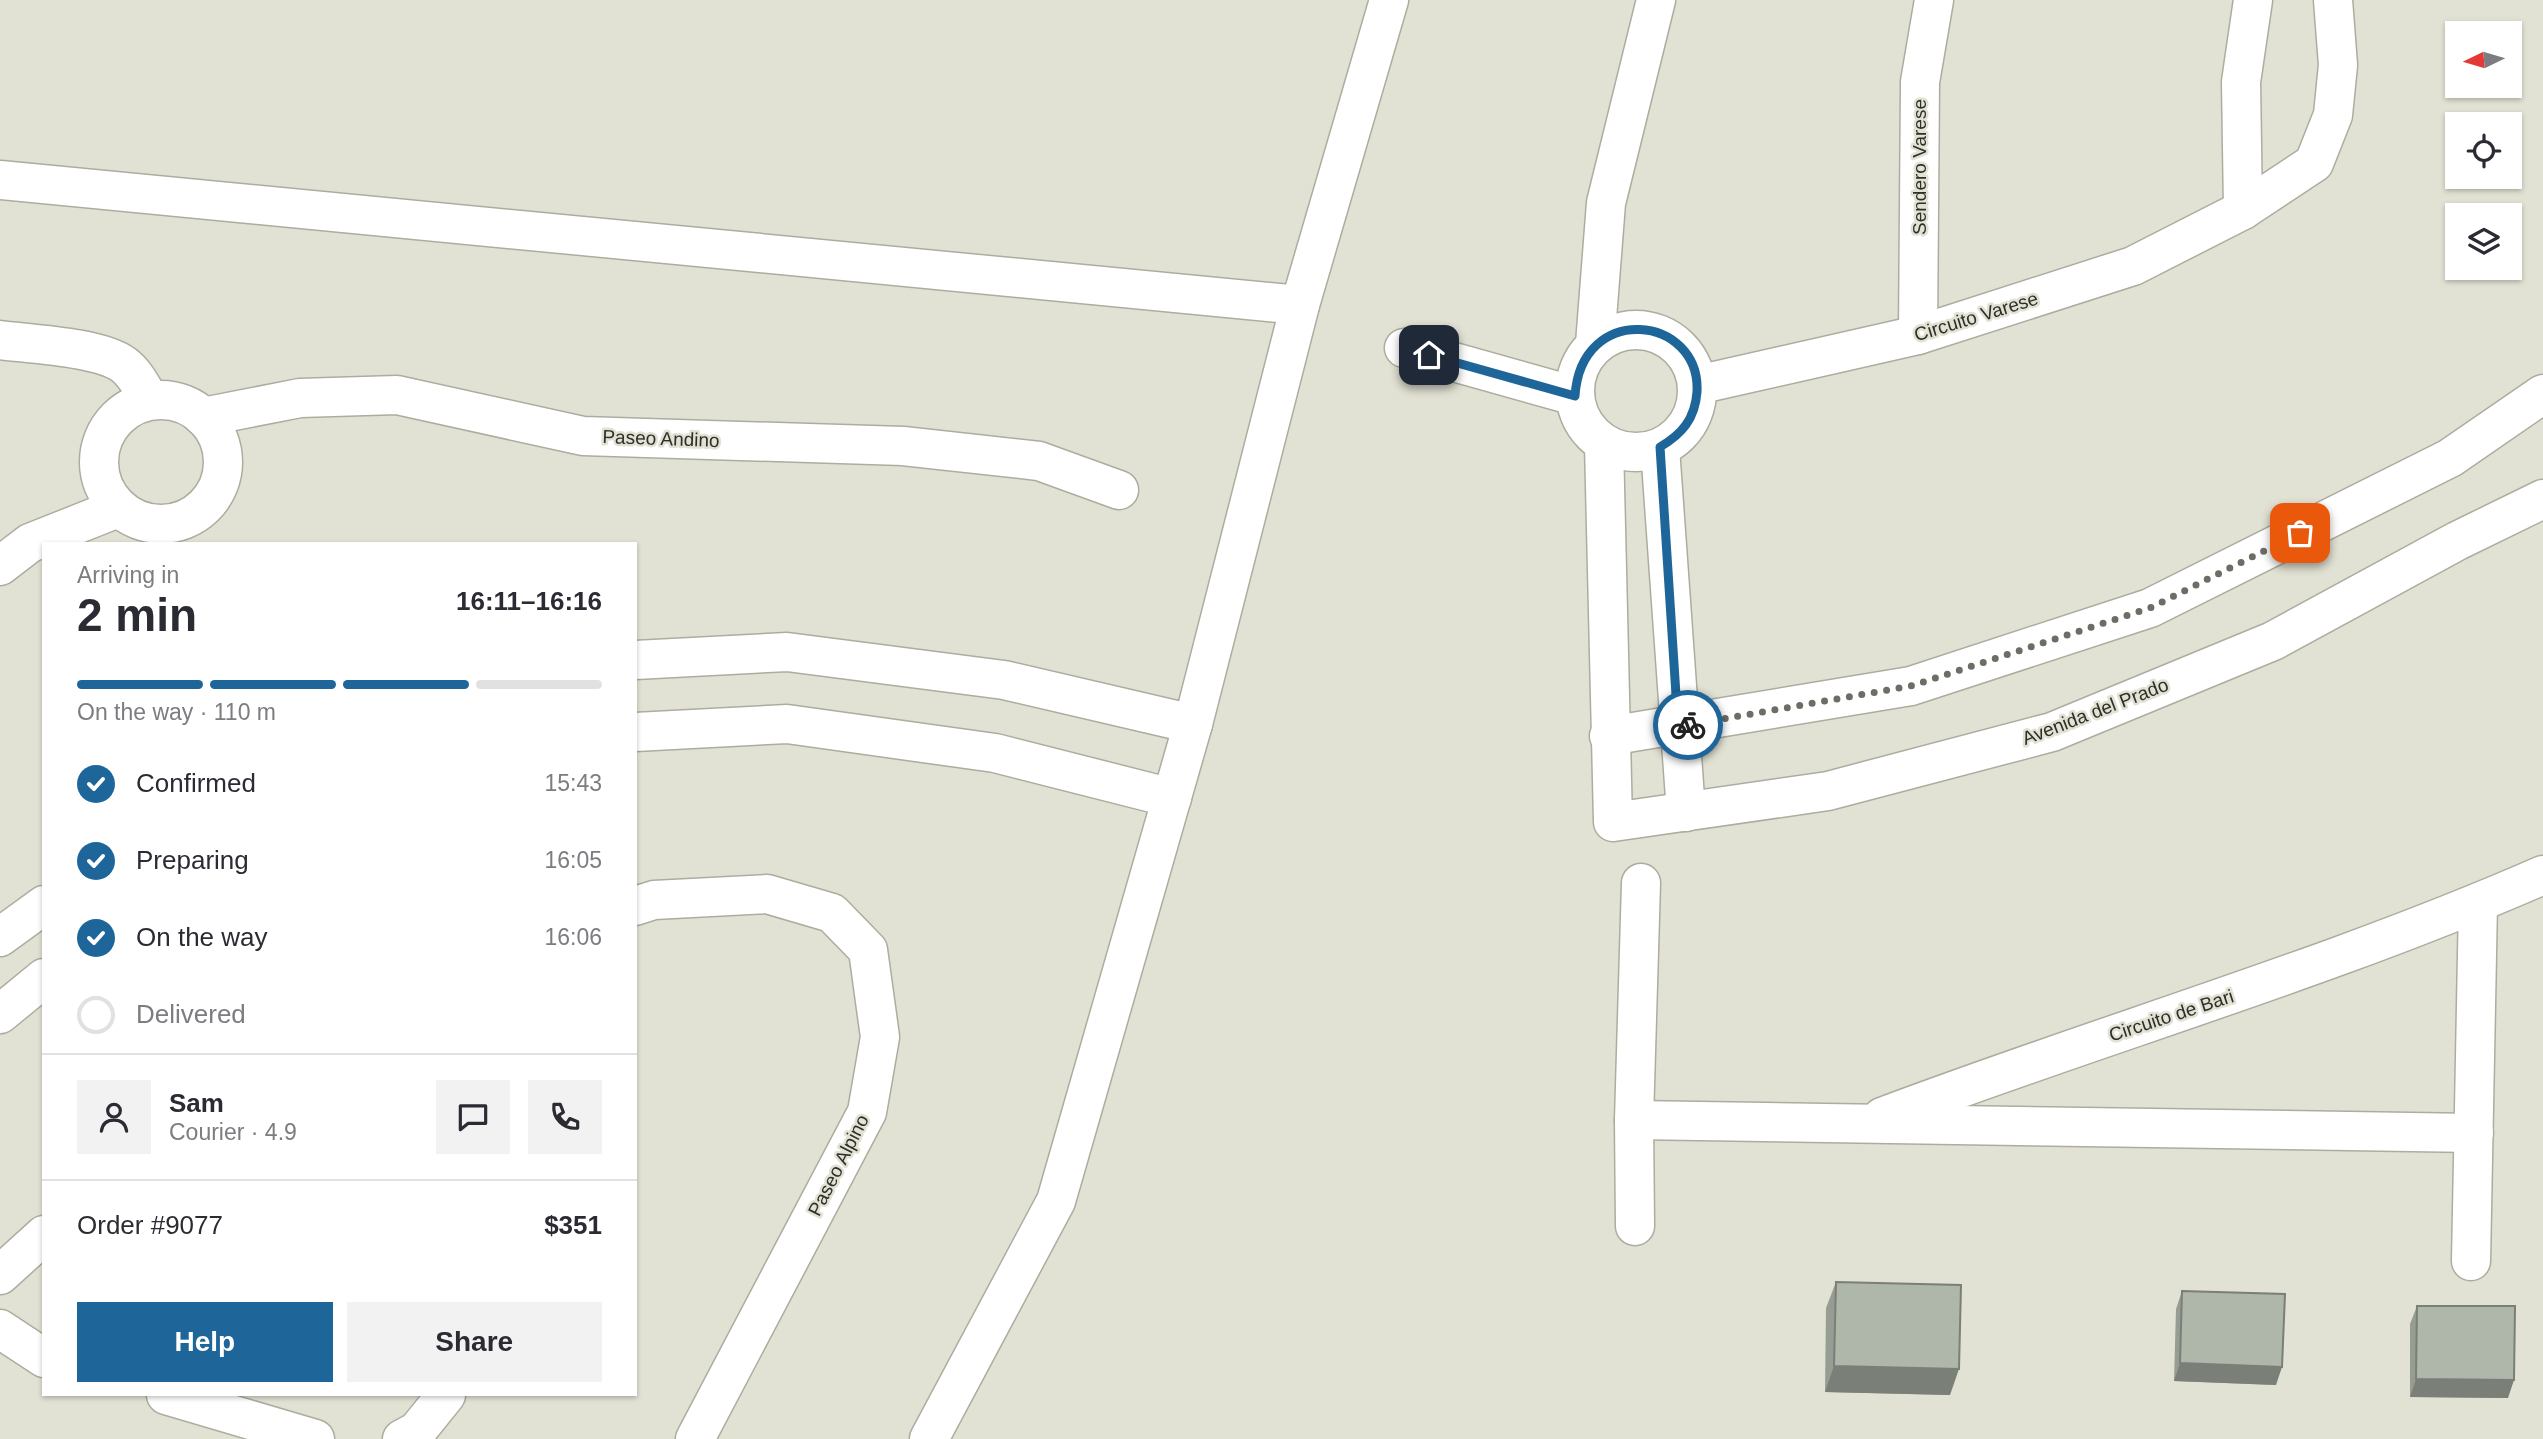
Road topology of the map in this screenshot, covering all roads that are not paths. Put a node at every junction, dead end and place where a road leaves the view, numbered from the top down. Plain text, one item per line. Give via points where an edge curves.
1 (1389, 0) edge
2 (1656, 0) edge
3 (1934, 0) edge
4 (2253, 0) edge
5 (2333, 0) edge
6 (0, 180) edge
7 (2242, 210) junction
8 (1300, 305) junction
9 (1918, 335) junction
10 (0, 340) edge
11 (1595, 344) junction
12 (1404, 348) dead end
13 (1697, 385) junction
14 (2543, 394) edge
15 (1575, 396) junction
16 (150, 400) junction
17 (203, 417) junction
18 (1604, 444) junction
19 (1660, 447) junction
20 (1119, 490) dead end
21 (2543, 499) edge
22 (139, 524) edge
23 (203, 528) edge
24 (0, 566) edge
25 (637, 660) edge
26 (1193, 724) junction
27 (1678, 726) junction
28 (637, 732) edge
29 (1609, 736) junction
30 (1172, 798) junction
31 (1686, 812) junction
32 (2543, 875) edge
33 (1641, 883) dead end
34 (2478, 903) junction
35 (637, 905) edge
36 (42, 906) edge
37 (0, 937) edge
38 (42, 980) edge
39 (0, 1014) edge
40 (1634, 1120) junction
41 (1864, 1124) junction
42 (2474, 1133) junction
43 (1635, 1226) dead end
44 (42, 1237) edge
45 (2471, 1261) dead end
46 (0, 1275) edge
47 (0, 1329) edge
48 (42, 1357) edge
49 (169, 1396) edge
50 (445, 1396) edge
51 (315, 1439) edge
52 (402, 1439) edge
53 (695, 1439) edge
54 (929, 1439) edge

1 - 8 street
2 - 11 street via 1606,203
3 - 9 street, Sendero Varese via 1920,82
4 - 7 street via 2241,82
5 - 7 street, Circuito Varese via 2338,65 2333,115 2314,163
6 - 8 street
7 - 9 street, Circuito Varese via 2133,266
8 - 26 street
9 - 13 street, Circuito Varese
10 - 16 street via 81,350 122,363
11 - 13 street via 1631,329 1650,330 1683,350
11 - 15 street via 1583,358
12 - 15 street
13 - 19 street via 1689,423
14 - 27 street via 2449,458 2150,608 1911,686
15 - 18 street via 1579,415
16 - 17 street via 169,400
16 - 22 street via 116,418 102,444 100,472 106,490
17 - 20 street, Paseo Andino via 300,398 397,395 583,436 903,446 1039,461
17 - 23 street via 216,434 222,454 221,476
18 - 19 street via 1622,451
18 - 29 street
19 - 27 street
21 - 31 street, Avenida del Prado via 2273,642 2052,732 1828,791
22 - 23 street via 179,521
22 - 24 street via 30,543
25 - 26 street via 787,652 1004,680
26 - 30 street
27 - 29 street
27 - 31 street
28 - 30 street via 788,724 995,753
29 - 31 street, Avenida del Prado via 1613,822
30 - 54 street via 1056,1201
32 - 34 street, Circuito de Bari
33 - 40 street
34 - 41 street, Circuito de Bari via 2286,977 2017,1066
34 - 42 street
35 - 53 street, Paseo Alpino via 654,900 767,894 832,913 868,950 880,1037 866,1112
36 - 37 street
38 - 39 street
40 - 41 street, Circuito de Bari
40 - 43 street
41 - 42 street, Circuito de Bari
42 - 45 street
44 - 46 street
47 - 48 street
49 - 51 street
50 - 52 street via 417,1431

